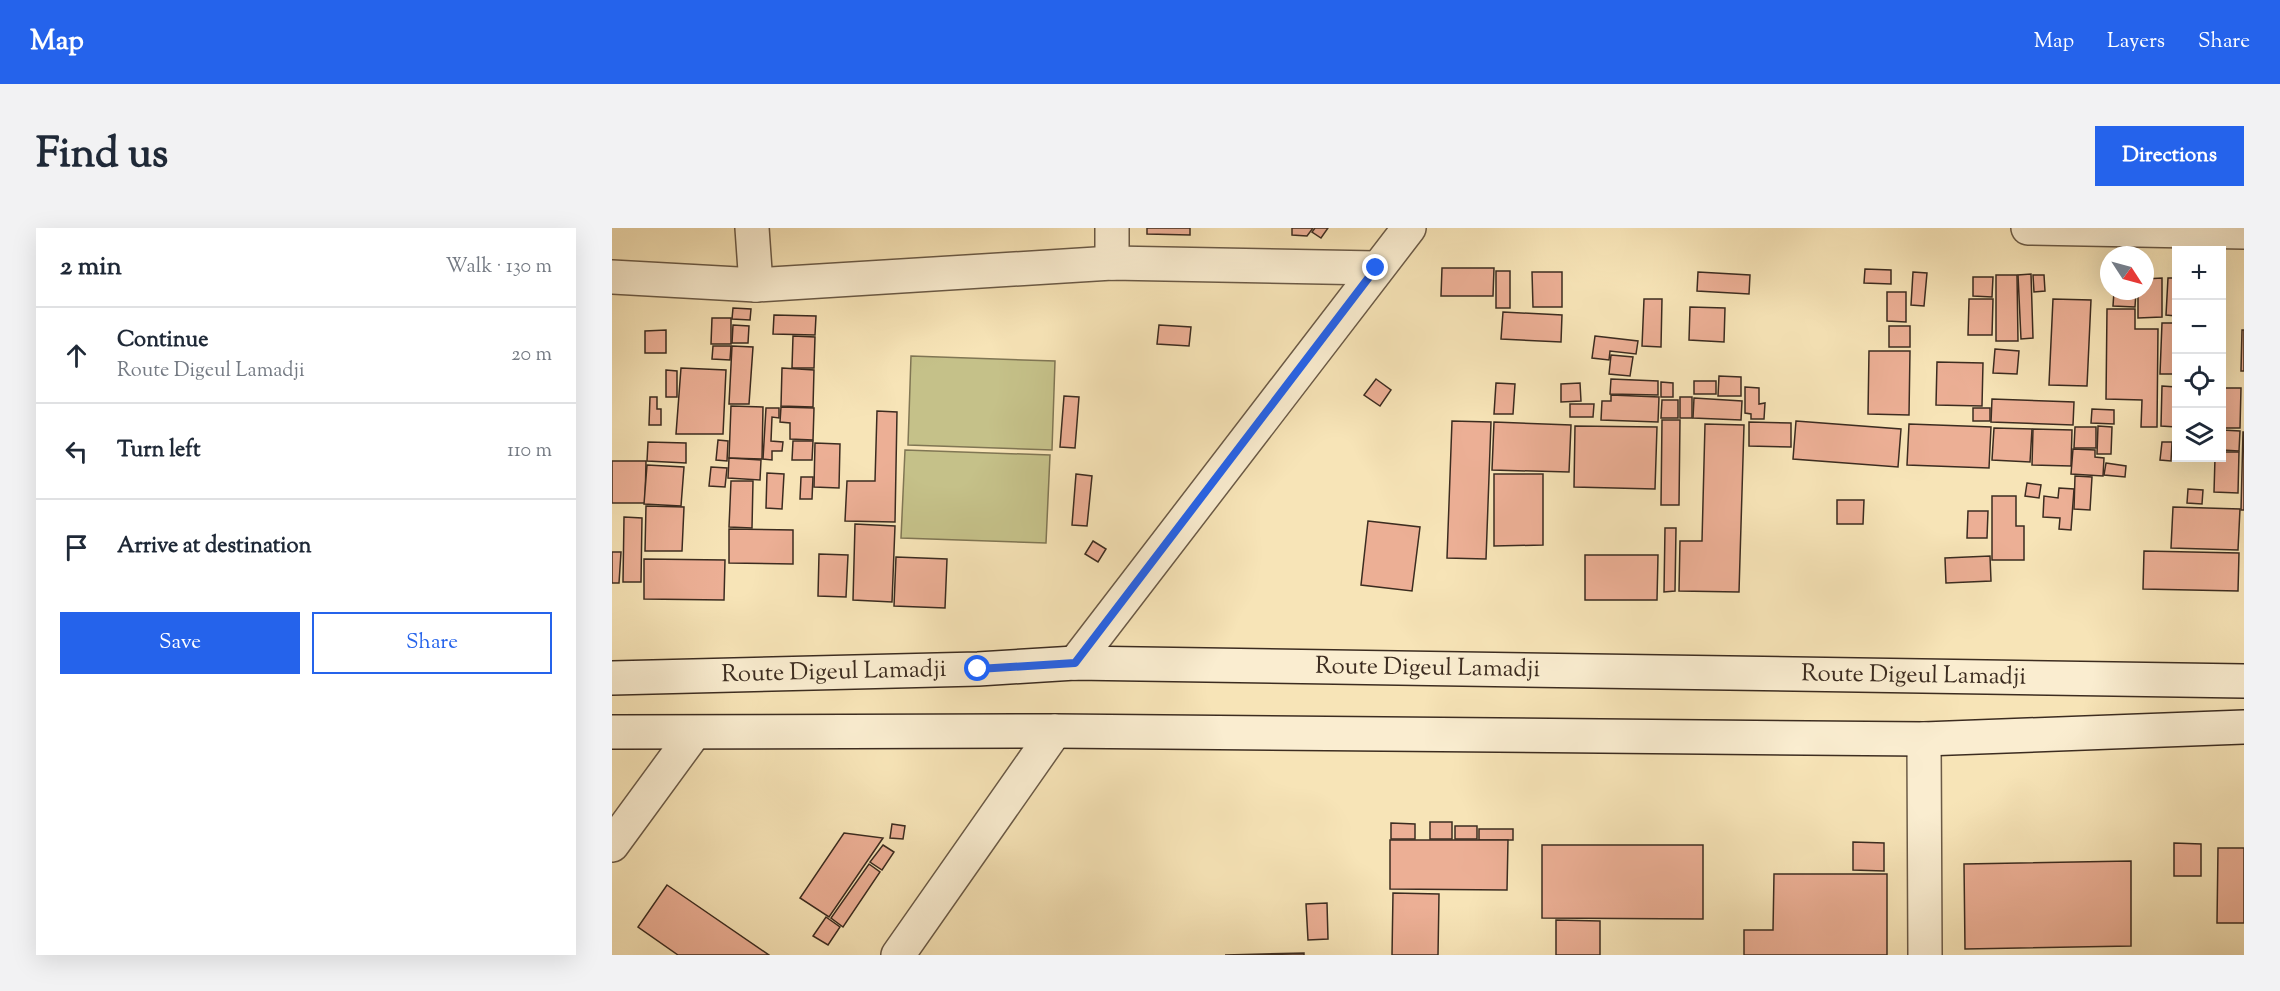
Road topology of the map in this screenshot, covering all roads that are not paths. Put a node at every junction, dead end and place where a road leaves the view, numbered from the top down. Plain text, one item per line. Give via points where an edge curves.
1 (752, 228) edge
2 (1112, 228) edge
3 (1409, 228) edge
4 (2028, 228) edge
5 (2238, 230) edge
6 (1112, 263) junction
7 (1376, 268) junction
8 (612, 277) edge
9 (756, 285) junction
10 (1075, 663) junction
11 (612, 678) edge
12 (2244, 681) edge
13 (2244, 727) edge
14 (1055, 731) junction
15 (612, 732) edge
16 (694, 733) junction
17 (1924, 739) junction
18 (612, 845) edge
19 (898, 955) edge
20 (1925, 955) edge

1 - 9 main road
2 - 6 main road
3 - 7 main road
4 - 5 main road
6 - 7 main road
6 - 9 main road
7 - 10 main road
8 - 9 main road
10 - 11 main road, Route Digeul Lamadji
10 - 12 main road, Route Digeul Lamadji
13 - 17 main road
14 - 16 main road
14 - 17 main road
14 - 19 main road
15 - 16 main road
16 - 18 main road
17 - 20 main road

